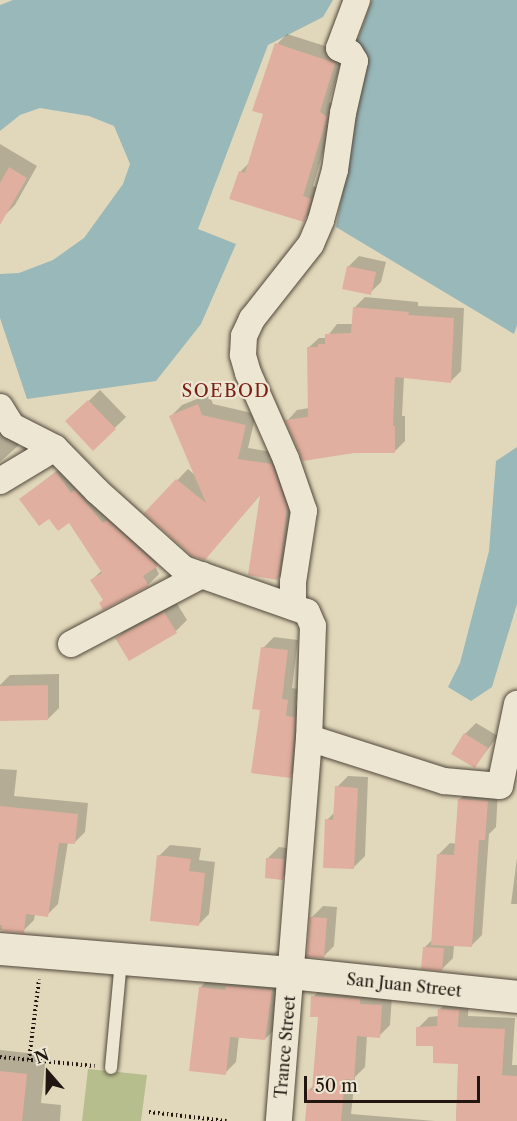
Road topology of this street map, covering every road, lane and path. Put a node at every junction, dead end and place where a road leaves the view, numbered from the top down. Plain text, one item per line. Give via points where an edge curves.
1 (357, 0) edge
2 (0, 406) edge
3 (56, 448) junction
4 (0, 481) edge
5 (202, 575) junction
6 (293, 607) junction
7 (71, 644) dead end
8 (517, 704) edge
9 (309, 738) junction
10 (0, 949) edge
11 (121, 959) junction
12 (291, 973) junction
13 (39, 975) dead end
14 (517, 998) edge
15 (0, 1057) edge
16 (29, 1060) junction
17 (111, 1068) joint
18 (149, 1112) dead end
19 (226, 1121) edge
20 (279, 1121) edge

1 - 6 street via 339,48 350,52 355,61 321,220 311,244 252,319 244,336 243,355 248,373 304,511
2 - 3 street via 12,426
3 - 4 street
3 - 5 street via 96,491 184,569
5 - 6 street
5 - 7 street
6 - 9 street, Trance Street via 306,612 313,626
8 - 9 street via 500,786 444,781
9 - 12 street, Trance Street
10 - 11 street, San Juan Street
11 - 12 street, San Juan Street
11 - 17 lane
12 - 14 street, San Juan Street
12 - 20 street, Trance Street
13 - 16 path
15 - 16 path
16 - 17 path
18 - 19 path

